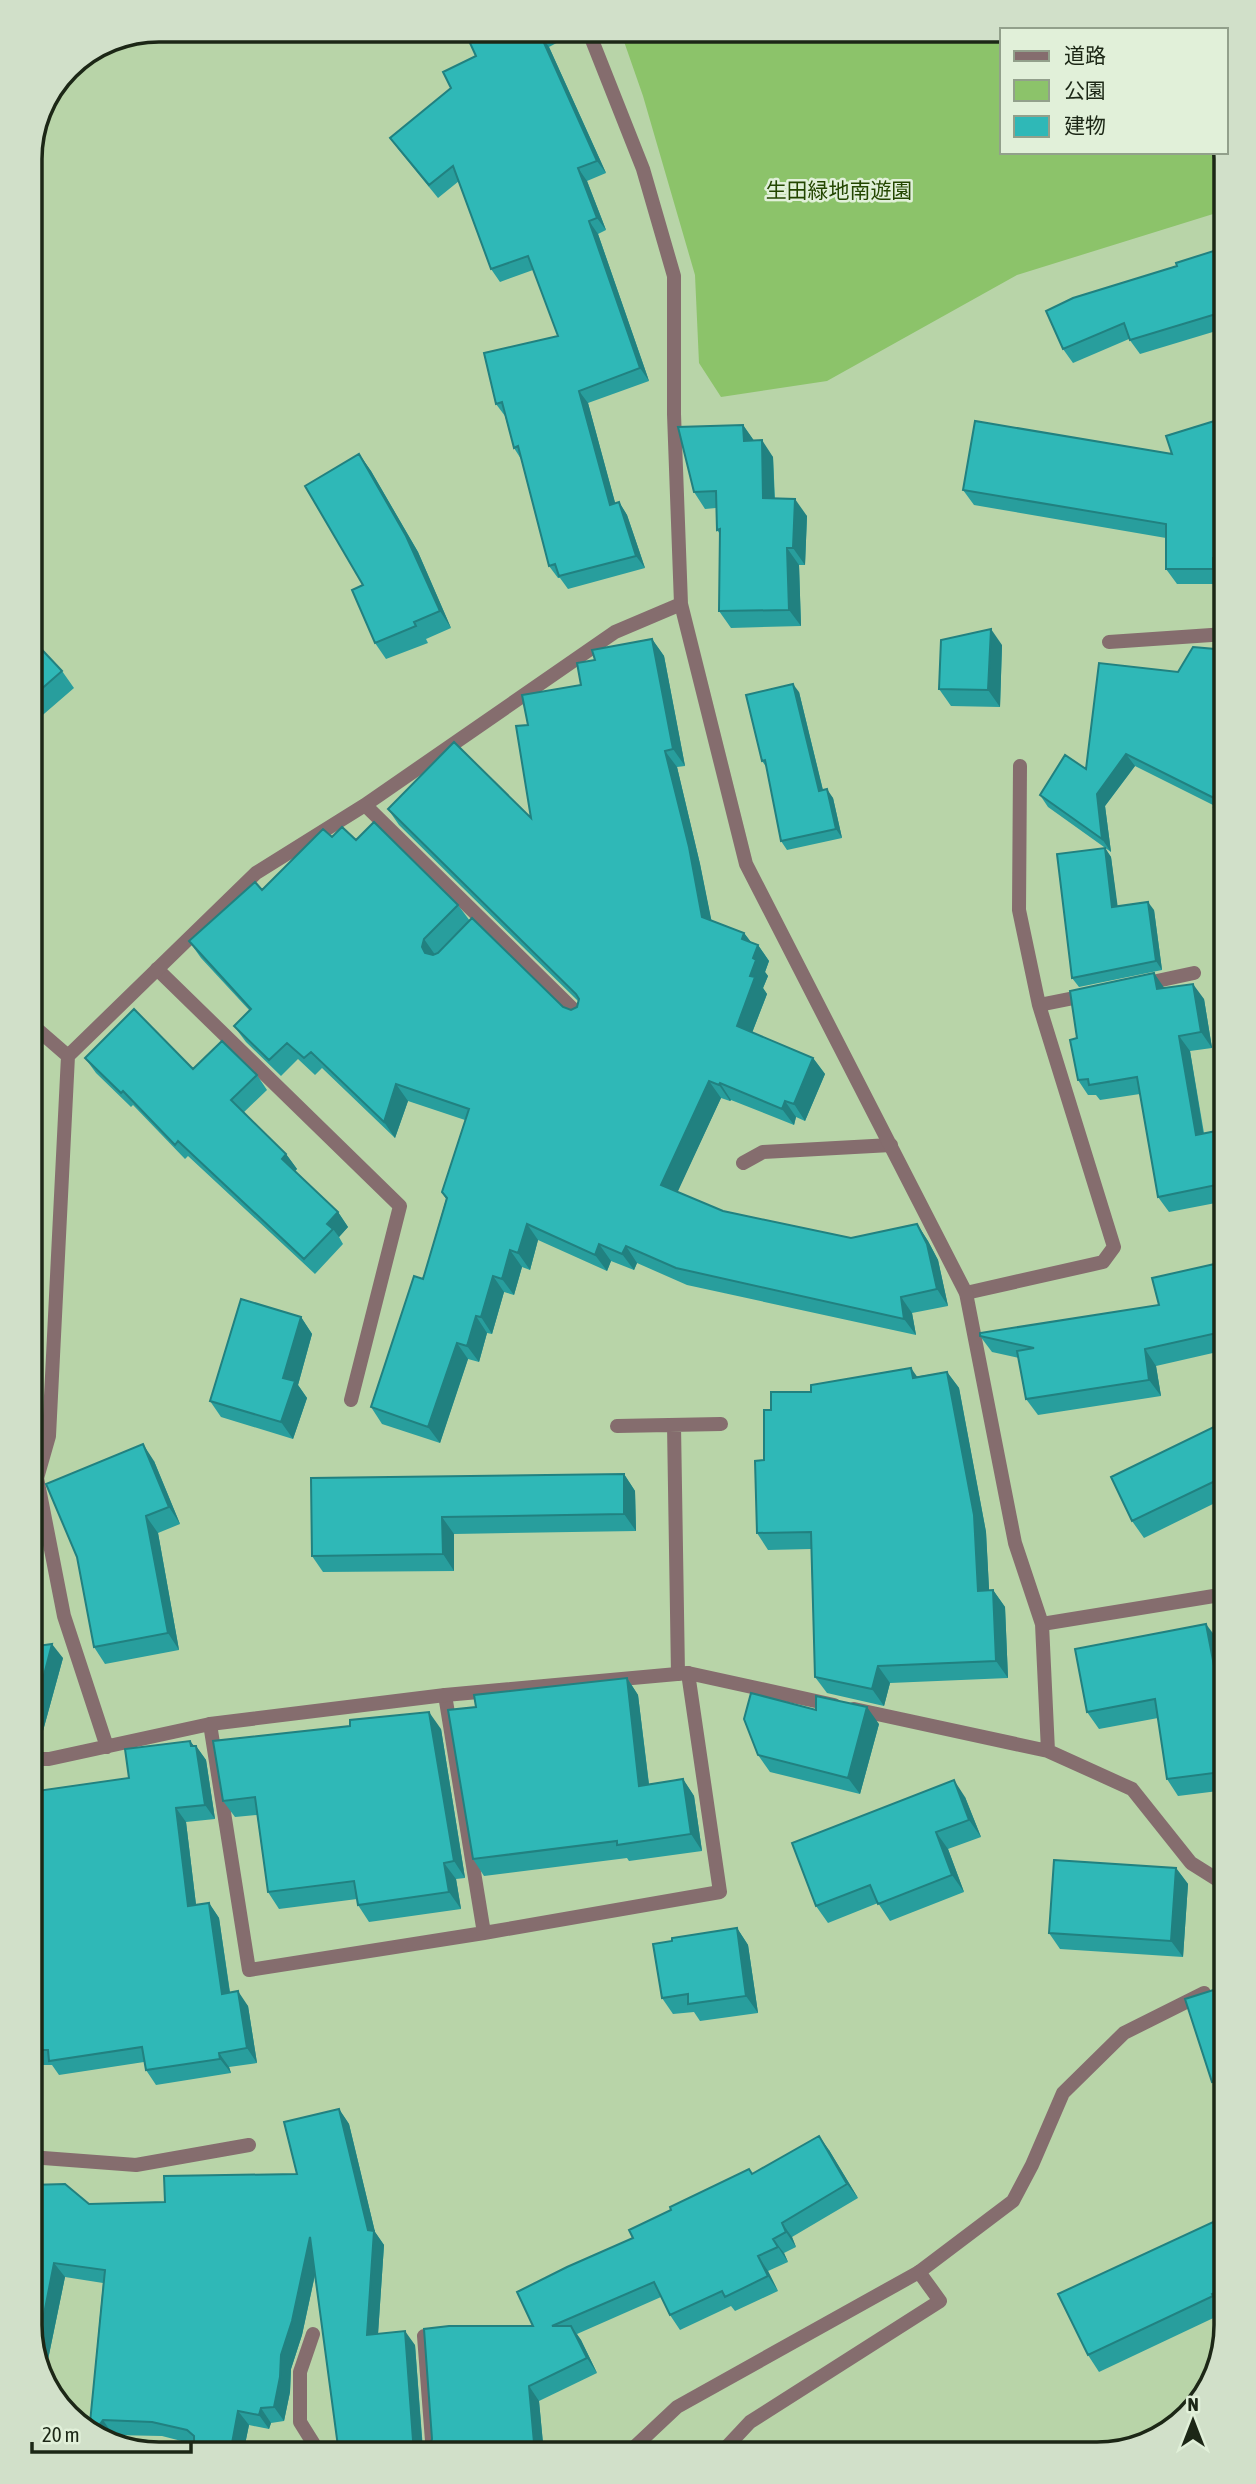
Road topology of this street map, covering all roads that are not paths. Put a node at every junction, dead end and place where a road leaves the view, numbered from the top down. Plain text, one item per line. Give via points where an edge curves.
1 (593, 42) edge
2 (681, 604) junction
3 (1214, 635) edge
4 (1109, 642) dead end
5 (1020, 766) dead end
6 (365, 805) junction
7 (157, 969) junction
8 (1194, 973) dead end
9 (1129, 986) edge
10 (1104, 992) edge
11 (1039, 1005) junction
12 (582, 1017) edge
13 (42, 1033) edge
14 (68, 1056) junction
15 (891, 1145) junction
16 (743, 1163) dead end
17 (966, 1293) junction
18 (351, 1400) dead end
19 (721, 1424) dead end
20 (674, 1425) junction
21 (617, 1426) dead end
22 (42, 1460) edge
23 (42, 1504) edge
24 (1214, 1596) edge
25 (1042, 1624) junction
26 (683, 1673) junction
27 (445, 1695) junction
28 (210, 1724) junction
29 (107, 1747) junction
30 (1048, 1751) junction
31 (42, 1759) edge
32 (1214, 1877) edge
33 (484, 1933) junction
34 (1214, 1991) edge
35 (249, 2145) dead end
36 (42, 2158) edge
37 (919, 2272) junction
38 (313, 2334) dead end
39 (424, 2336) edge
40 (312, 2442) edge
41 (432, 2442) edge
42 (640, 2442) edge
43 (731, 2442) edge

1 - 2 street via 643,169 674,276
2 - 6 street via 615,632
2 - 15 street via 746,864
3 - 4 street
5 - 11 street via 1019,910
6 - 7 street via 256,873
6 - 12 street via 480,925
7 - 14 street
7 - 18 street via 400,1206
8 - 9 street
10 - 11 street
11 - 17 street via 1114,1248 1103,1262
13 - 14 street
14 - 22 street via 49,1436
15 - 16 street via 763,1152
15 - 17 street
17 - 25 street via 1015,1543
19 - 20 street
20 - 21 street
20 - 26 street
23 - 29 street via 64,1616
24 - 25 street
25 - 30 street
26 - 27 street
26 - 30 street
26 - 33 street via 720,1892
27 - 28 street
27 - 33 street
28 - 29 street
28 - 33 street via 249,1969
29 - 31 street
30 - 32 street via 1132,1789 1191,1863
34 - 37 street via 1124,2033 1063,2093 1013,2201
35 - 36 street via 136,2165
37 - 42 street via 677,2407
37 - 43 street via 940,2301 750,2422
38 - 40 street via 300,2372 300,2422
39 - 41 street

